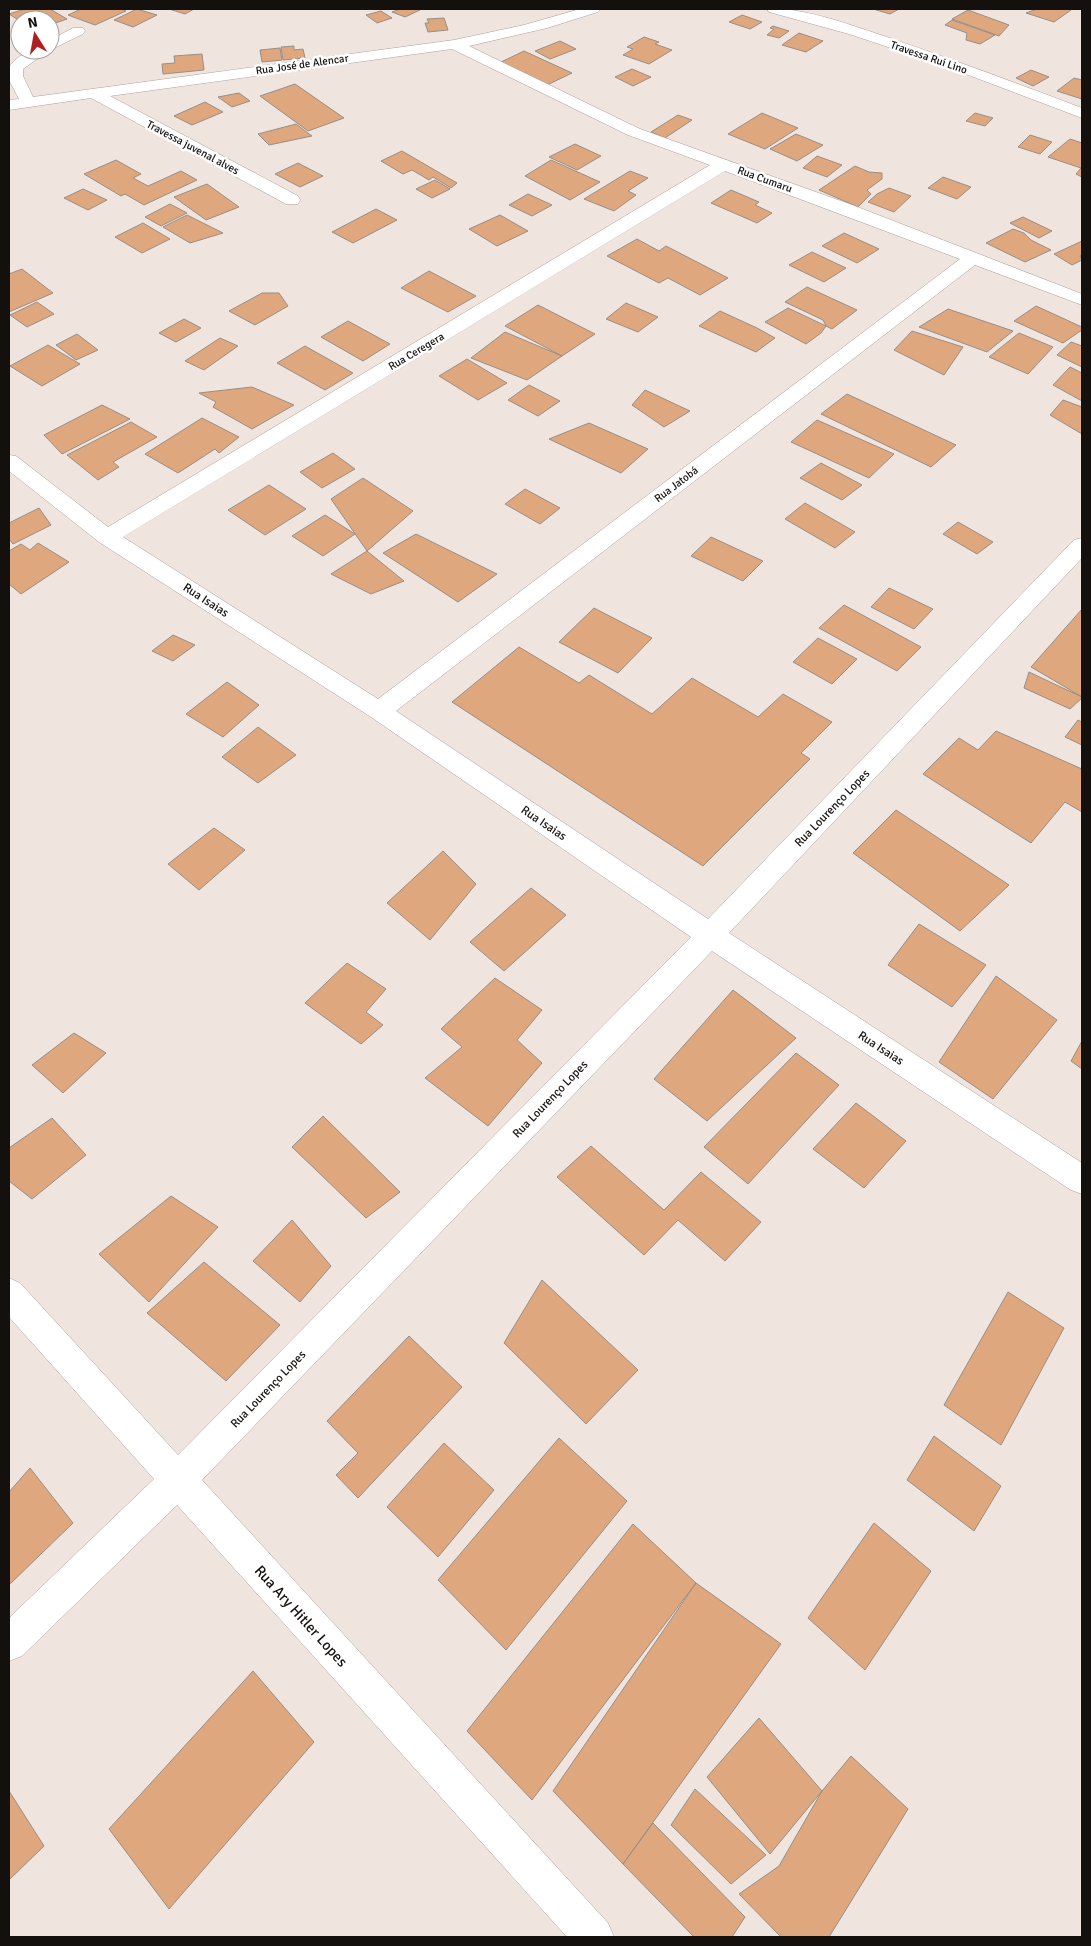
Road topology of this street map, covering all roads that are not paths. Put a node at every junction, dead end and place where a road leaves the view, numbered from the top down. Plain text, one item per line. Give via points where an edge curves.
1 (593, 9) edge
2 (774, 9) edge
3 (543, 11) dead end
4 (567, 19) junction
5 (78, 31) dead end
6 (60, 41) edge
7 (454, 44) junction
8 (24, 60) edge
9 (95, 94) junction
10 (29, 103) junction
11 (9, 105) edge
12 (1082, 113) edge
13 (724, 164) junction
14 (292, 200) dead end
15 (973, 258) junction
16 (1082, 300) edge
17 (9, 461) edge
18 (107, 537) junction
19 (1082, 545) edge
20 (378, 710) junction
21 (710, 936) junction
22 (1082, 1180) edge
23 (9, 1294) edge
24 (178, 1480) junction
25 (9, 1643) edge
26 (594, 1937) edge

1 - 4 street, Rua José de Alencar
2 - 12 street, Travessa Rui Lino via 948,62
3 - 4 street
4 - 7 street, Rua José de Alencar
5 - 6 street
7 - 9 street, Rua José de Alencar
7 - 13 street, Rua Cumaru via 634,132
8 - 10 street via 18,63 13,75
9 - 10 street, Rua José de Alencar
9 - 14 street, Travessa juvenal alves
10 - 11 street, Rua José de Alencar
13 - 15 street, Rua Cumaru
13 - 18 street, Rua Ceregera
15 - 16 street, Rua Cumaru
15 - 20 street, Rua Jatobá
17 - 18 street, Rua Isaias
18 - 20 street, Rua Isaias
19 - 21 street, Rua Lourenço Lopes
20 - 21 street, Rua Isaias
21 - 22 street, Rua Isaias
21 - 24 street, Rua Lourenço Lopes
23 - 24 street, Rua Ary Hitler Lopes
24 - 25 street, Rua Lourenço Lopes
24 - 26 street, Rua Ary Hitler Lopes

